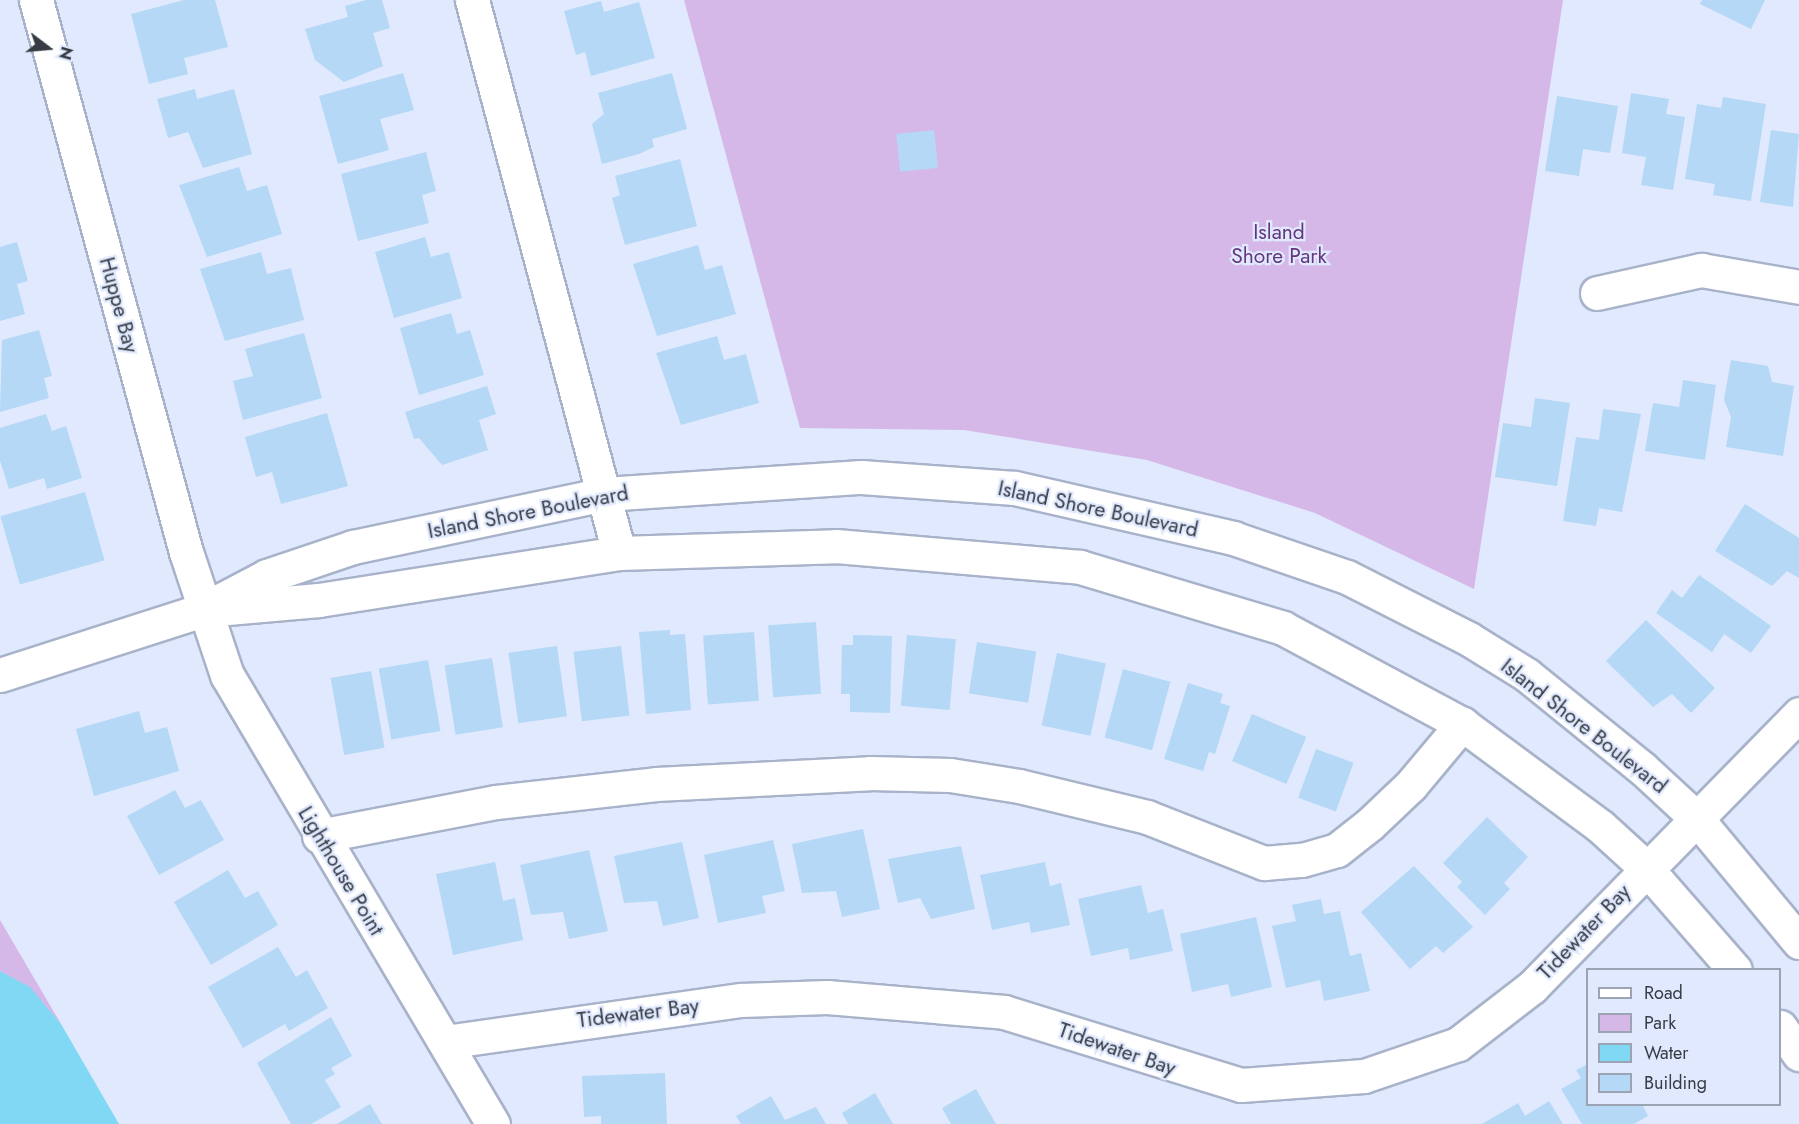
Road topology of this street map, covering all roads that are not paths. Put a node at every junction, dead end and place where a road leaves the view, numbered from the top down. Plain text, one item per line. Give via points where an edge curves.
1 (36, 0) edge
2 (472, 0) edge
3 (1799, 287) edge
4 (1598, 293) dead end
5 (604, 494) junction
6 (619, 553) junction
7 (202, 610) junction
8 (0, 675) edge
9 (1799, 714) edge
10 (1462, 724) junction
11 (1696, 819) junction
12 (319, 836) junction
13 (1646, 868) junction
14 (1799, 942) edge
15 (1735, 968) edge
16 (1781, 1030) edge
17 (445, 1042) junction
18 (1799, 1054) edge
19 (493, 1124) edge

1 - 7 street, Huppe Bay
2 - 5 street
3 - 4 street via 1701,270
5 - 6 street
5 - 7 street, Island Shore Boulevard via 353,547 267,576
5 - 11 street, Island Shore Boulevard via 802,479 913,480 1015,488 1233,538 1347,577 1469,639 1527,675
6 - 7 street, Island Shore Boulevard via 319,600
6 - 10 street, Island Shore Boulevard via 836,546 1080,567 1283,628
7 - 8 street, Island Shore Boulevard
7 - 12 street, Lighthouse Point via 227,675
9 - 11 street, Tidewater Bay
10 - 12 street via 1411,785 1370,824 1337,850 1302,860 1264,863 1147,817 1019,786 950,775 870,772 787,774 599,790 496,802
10 - 13 street, Island Shore Boulevard via 1600,826
11 - 13 street, Tidewater Bay
11 - 14 street, Island Shore Boulevard
12 - 17 street, Lighthouse Point
13 - 15 street, Island Shore Boulevard
13 - 17 street, Tidewater Bay via 1532,987 1458,1044 1364,1076 1241,1085 1004,1012 827,997 729,1002
16 - 18 street
17 - 19 street, Lighthouse Point

